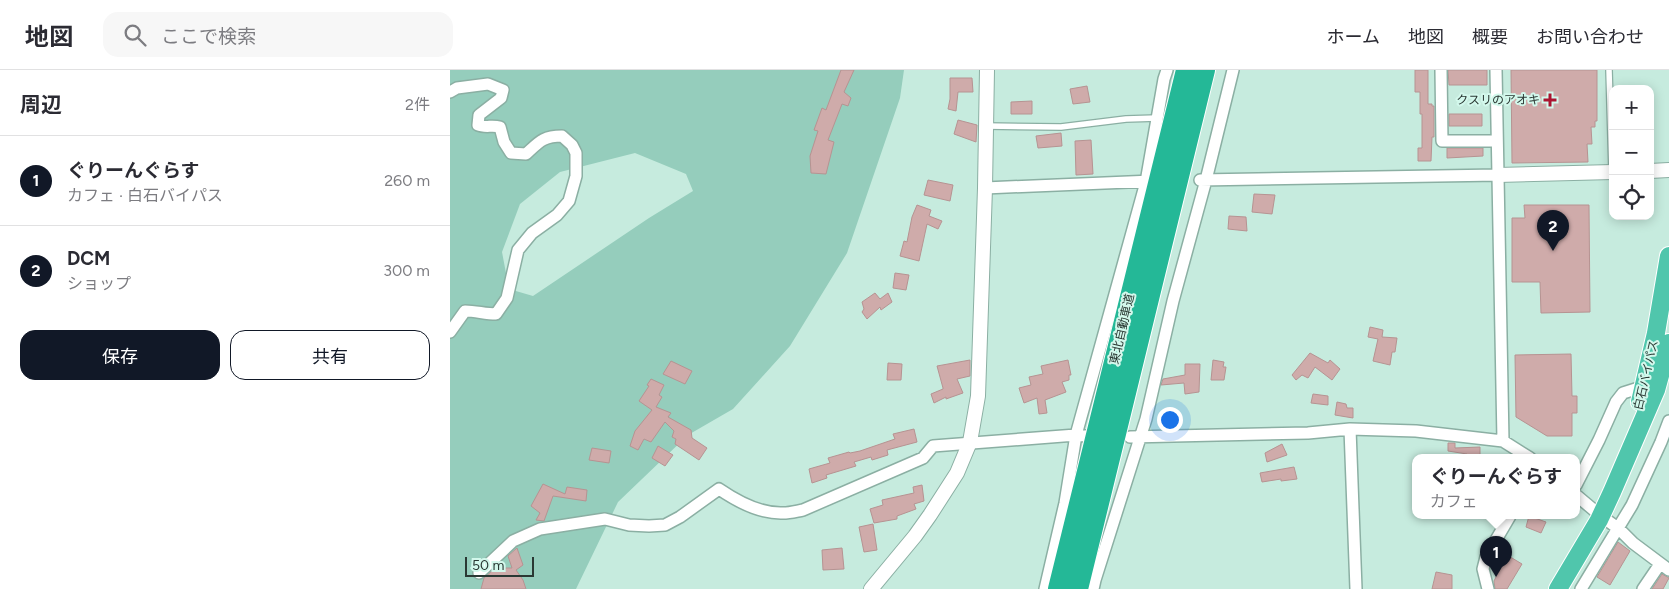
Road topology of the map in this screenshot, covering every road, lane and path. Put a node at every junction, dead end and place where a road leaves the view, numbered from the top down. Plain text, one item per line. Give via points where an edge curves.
1 (987, 70) edge
2 (1167, 70) edge
3 (1186, 70) edge
4 (1205, 70) edge
5 (1233, 70) edge
6 (1441, 70) edge
7 (1496, 70) edge
8 (1610, 70) edge
9 (450, 92) edge
10 (1157, 118) junction
11 (986, 126) junction
12 (1611, 130) edge
13 (1498, 141) junction
14 (1669, 170) edge
15 (1654, 171) edge
16 (1609, 172) edge
17 (1498, 175) junction
18 (1203, 180) junction
19 (1149, 182) junction
20 (985, 188) junction
21 (1669, 256) edge
22 (450, 332) edge
23 (1669, 344) edge
24 (1645, 386) junction
25 (1669, 421) edge
26 (1350, 429) junction
27 (1081, 436) junction
28 (1135, 436) junction
29 (1503, 441) junction
30 (970, 442) junction
31 (1524, 454) edge
32 (1624, 463) junction
33 (1580, 477) edge
34 (1580, 498) edge
35 (1595, 511) dead end
36 (1508, 519) edge
37 (1608, 521) dead end
38 (1619, 529) junction
39 (1664, 567) edge
40 (479, 573) dead end
41 (871, 589) edge
42 (1045, 589) edge
43 (1058, 589) edge
44 (1078, 589) edge
45 (1093, 589) edge
46 (1356, 589) edge
47 (1488, 589) edge
48 (1558, 589) edge
49 (1581, 589) edge
50 (1643, 589) edge

1 - 11 street
2 - 10 street
3 - 43 highway, 東北自動車道
4 - 44 highway, 東北自動車道
5 - 18 street
6 - 13 street via 1442,147
7 - 13 street
8 - 12 lane
9 - 22 street via 488,84 503,90 501,98 479,115 478,125 500,127 511,153 526,154 544,139 562,136 576,153 576,176 568,201 557,214 532,232 518,250 507,298 496,314 465,311
10 - 11 lane via 1061,128
10 - 19 street
11 - 20 street
13 - 17 street
14 - 15 street
16 - 17 street
17 - 18 street
17 - 29 street
18 - 28 street via 1146,419
19 - 20 street
19 - 27 street
20 - 30 street via 978,396
21 - 24 highway, 白石バイパス
23 - 32 highway, 白石バイパス via 1656,390
24 - 32 highway, 白石バイパス
24 - 33 street via 1623,393 1616,402
25 - 38 street
26 - 28 street via 1308,433
26 - 29 street
26 - 46 street
27 - 30 street
27 - 42 street
28 - 45 street
29 - 31 street
30 - 40 street via 933,446 922,458 803,510 782,513 761,510 737,501 719,489 665,525 629,525 605,519 540,529 513,541
30 - 41 street via 957,473 930,515
32 - 48 highway, 白石バイパス via 1599,520
34 - 35 street
36 - 47 street via 1486,557 1483,569
37 - 38 street
38 - 39 street
38 - 49 street
39 - 50 street

